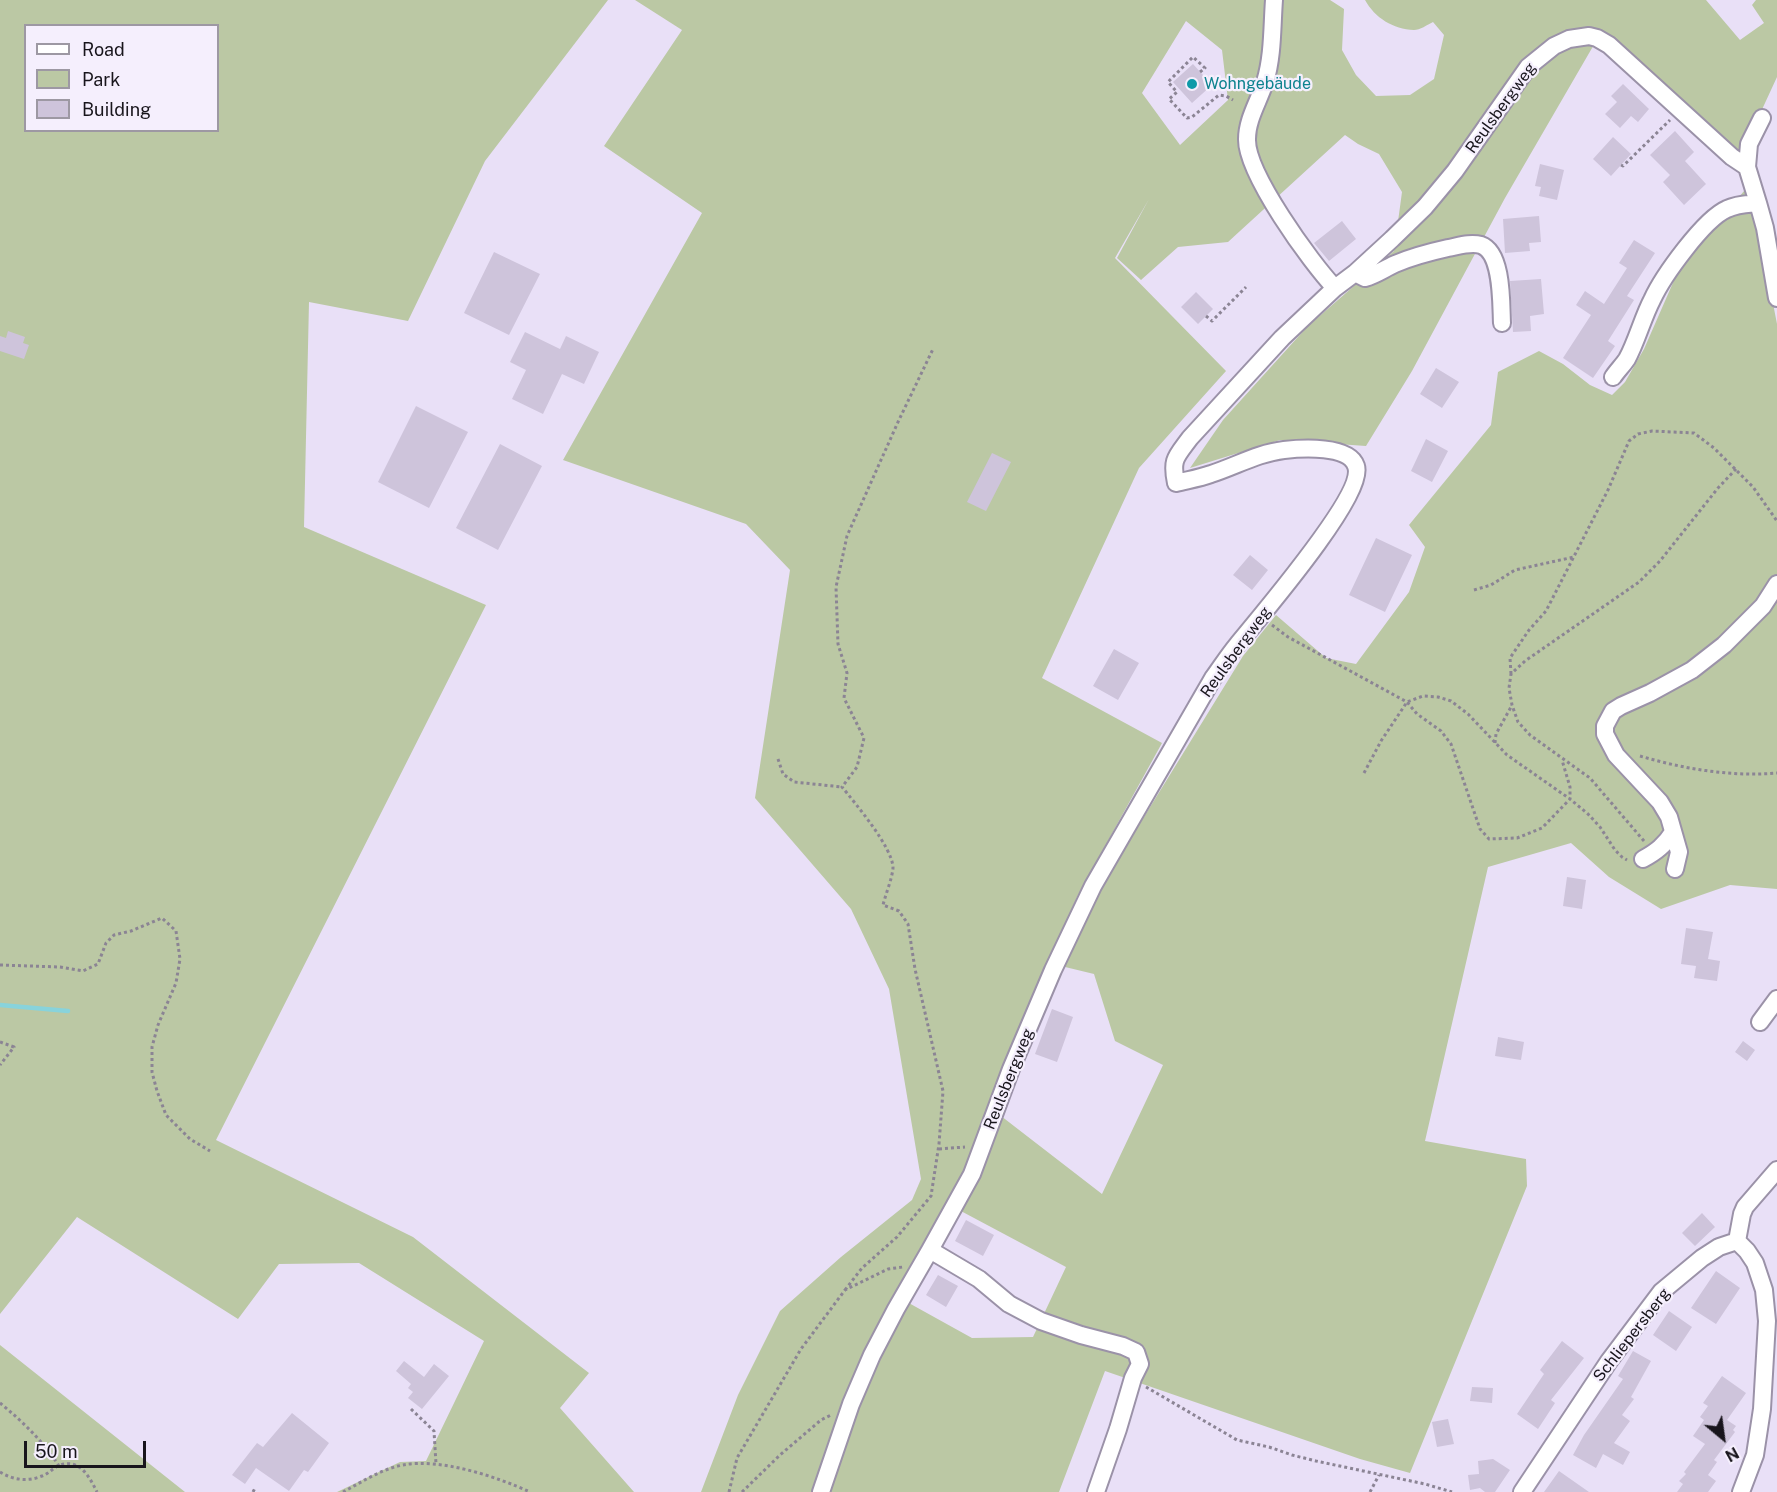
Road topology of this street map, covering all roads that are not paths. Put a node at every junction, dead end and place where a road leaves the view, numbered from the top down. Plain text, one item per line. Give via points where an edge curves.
1 (1274, 0) edge
2 (1762, 118) dead end
3 (1747, 167) junction
4 (1758, 203) junction
5 (1355, 273) junction
6 (1335, 288) junction
7 (1777, 298) edge
8 (1502, 323) dead end
9 (1613, 377) dead end
10 (1777, 584) edge
11 (1673, 832) junction
12 (1650, 855) road end
13 (1676, 869) dead end
14 (1777, 999) edge
15 (1760, 1022) dead end
16 (1777, 1170) edge
17 (1737, 1241) junction
18 (926, 1257) junction
19 (821, 1492) edge
20 (1096, 1492) edge
21 (1522, 1492) edge
22 (1741, 1492) edge

1 - 6 street via 1269,68 1249,122 1246,142 1256,171 1278,211
2 - 3 street via 1749,144
3 - 4 street
3 - 5 street, Reulsbergweg via 1604,41 1589,36 1561,41 1528,67 1425,207
4 - 7 street
4 - 9 street via 1728,208 1696,237 1652,297 1628,358
5 - 6 street, Reulsbergweg
5 - 8 street via 1365,278 1431,252 1462,245 1484,246 1498,273
6 - 18 street, Reulsbergweg via 1229,394 1176,456 1173,468 1176,483 1266,453 1330,450 1344,454 1355,464 1356,480 1332,522 1213,678 1093,886 1011,1069 972,1174
10 - 11 street via 1763,606 1724,645 1700,664 1613,711 1605,726 1616,754 1660,802
11 - 12 street
11 - 13 street via 1679,852
14 - 15 street
16 - 17 street via 1745,1208
17 - 21 street, Schliepersberg via 1702,1258 1662,1292 1609,1361
17 - 22 street via 1755,1263 1764,1290 1767,1321 1762,1409 1755,1455
18 - 19 street, Reulsbergweg via 896,1309 851,1404
18 - 20 street via 979,1278 1009,1304 1041,1321 1136,1352 1140,1364 1132,1378

